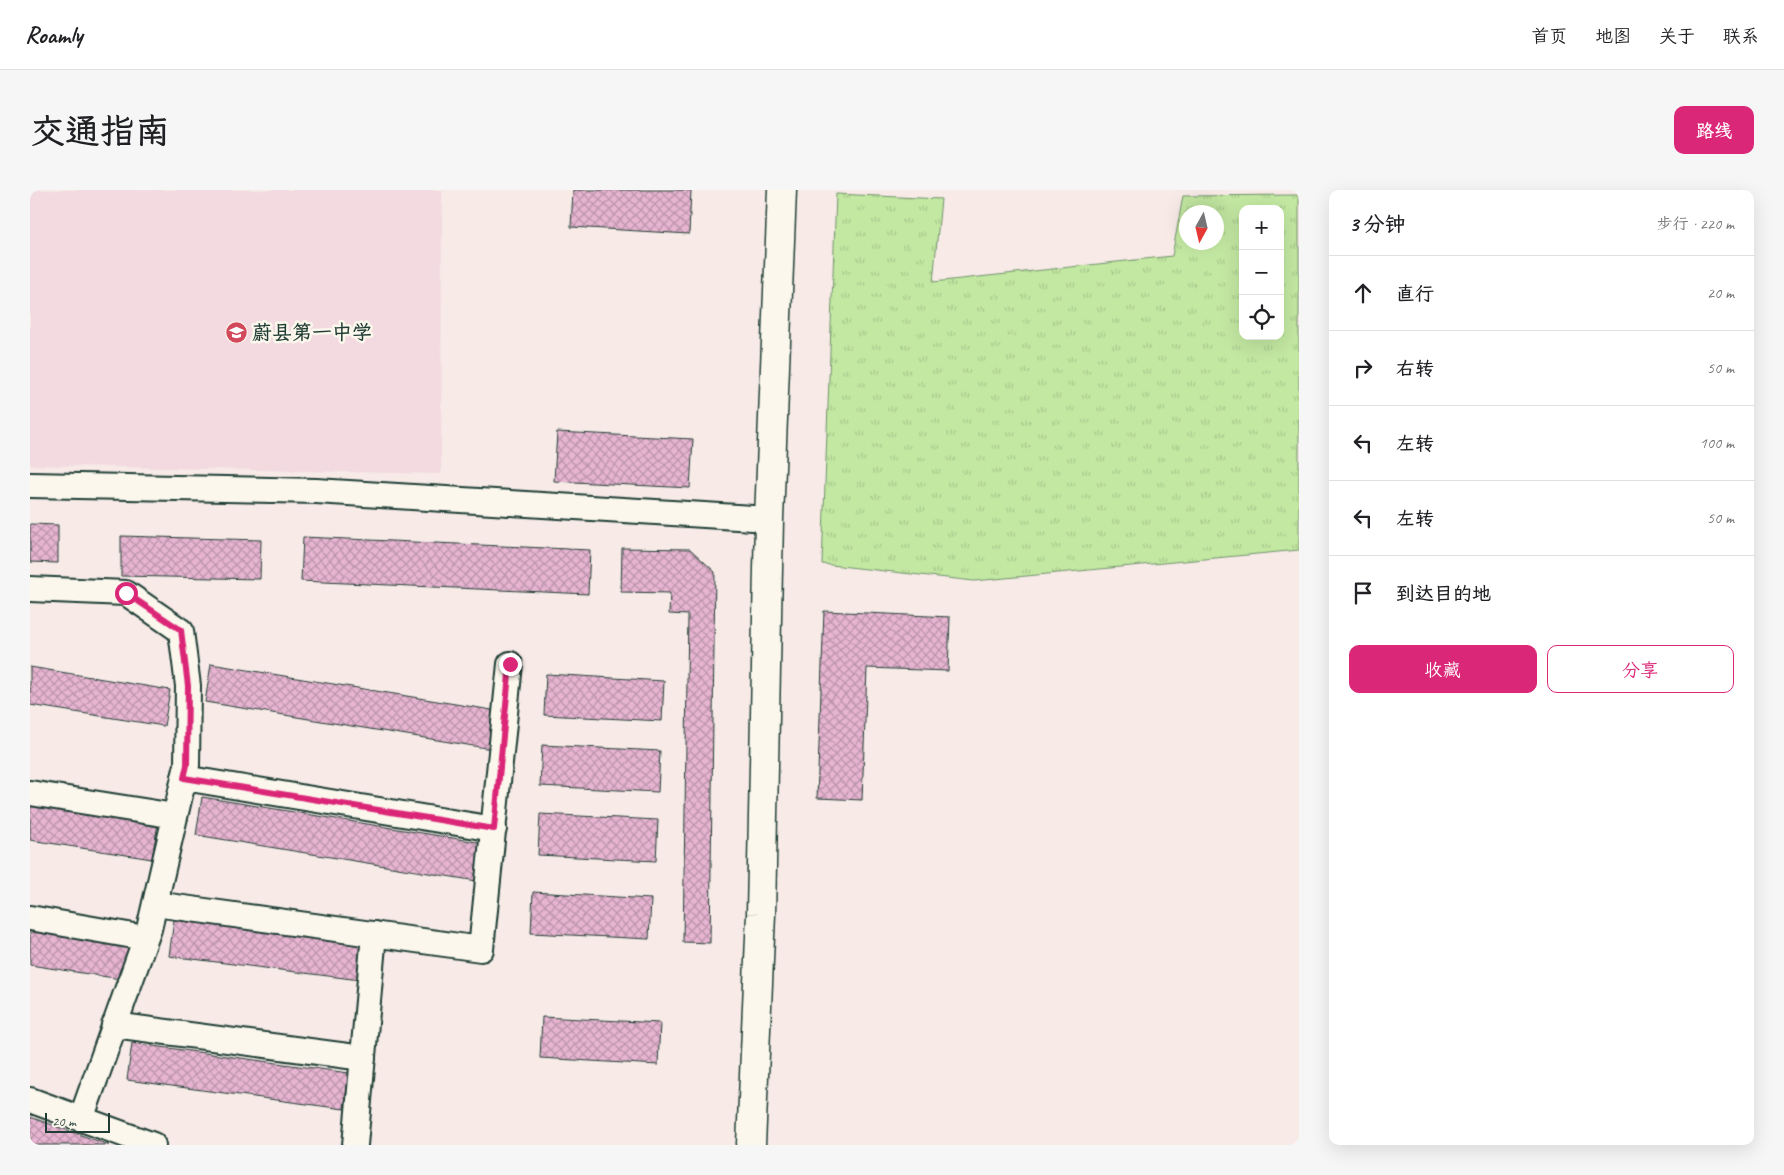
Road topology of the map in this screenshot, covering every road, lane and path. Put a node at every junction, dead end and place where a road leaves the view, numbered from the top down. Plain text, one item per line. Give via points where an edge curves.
1 (782, 190) edge
2 (30, 485) edge
3 (769, 519) junction
4 (30, 589) edge
5 (510, 664) dead end
6 (184, 778) junction
7 (30, 793) edge
8 (175, 816) junction
9 (494, 829) junction
10 (155, 904) junction
11 (30, 918) edge
12 (374, 934) junction
13 (145, 938) junction
14 (114, 1025) junction
15 (363, 1058) junction
16 (30, 1100) edge
17 (81, 1119) junction
18 (153, 1145) edge
19 (355, 1145) edge
20 (751, 1145) edge

1 - 3 street
2 - 3 street via 316,491
3 - 20 street via 761,914
4 - 6 street via 126,593 181,630 188,686
5 - 9 street
6 - 8 street
6 - 9 street
7 - 8 street
8 - 10 street
9 - 12 street via 481,949
10 - 12 street
10 - 13 street
11 - 13 street
12 - 15 street
13 - 14 street
14 - 15 street
14 - 17 street
15 - 19 street
16 - 17 street
17 - 18 street

